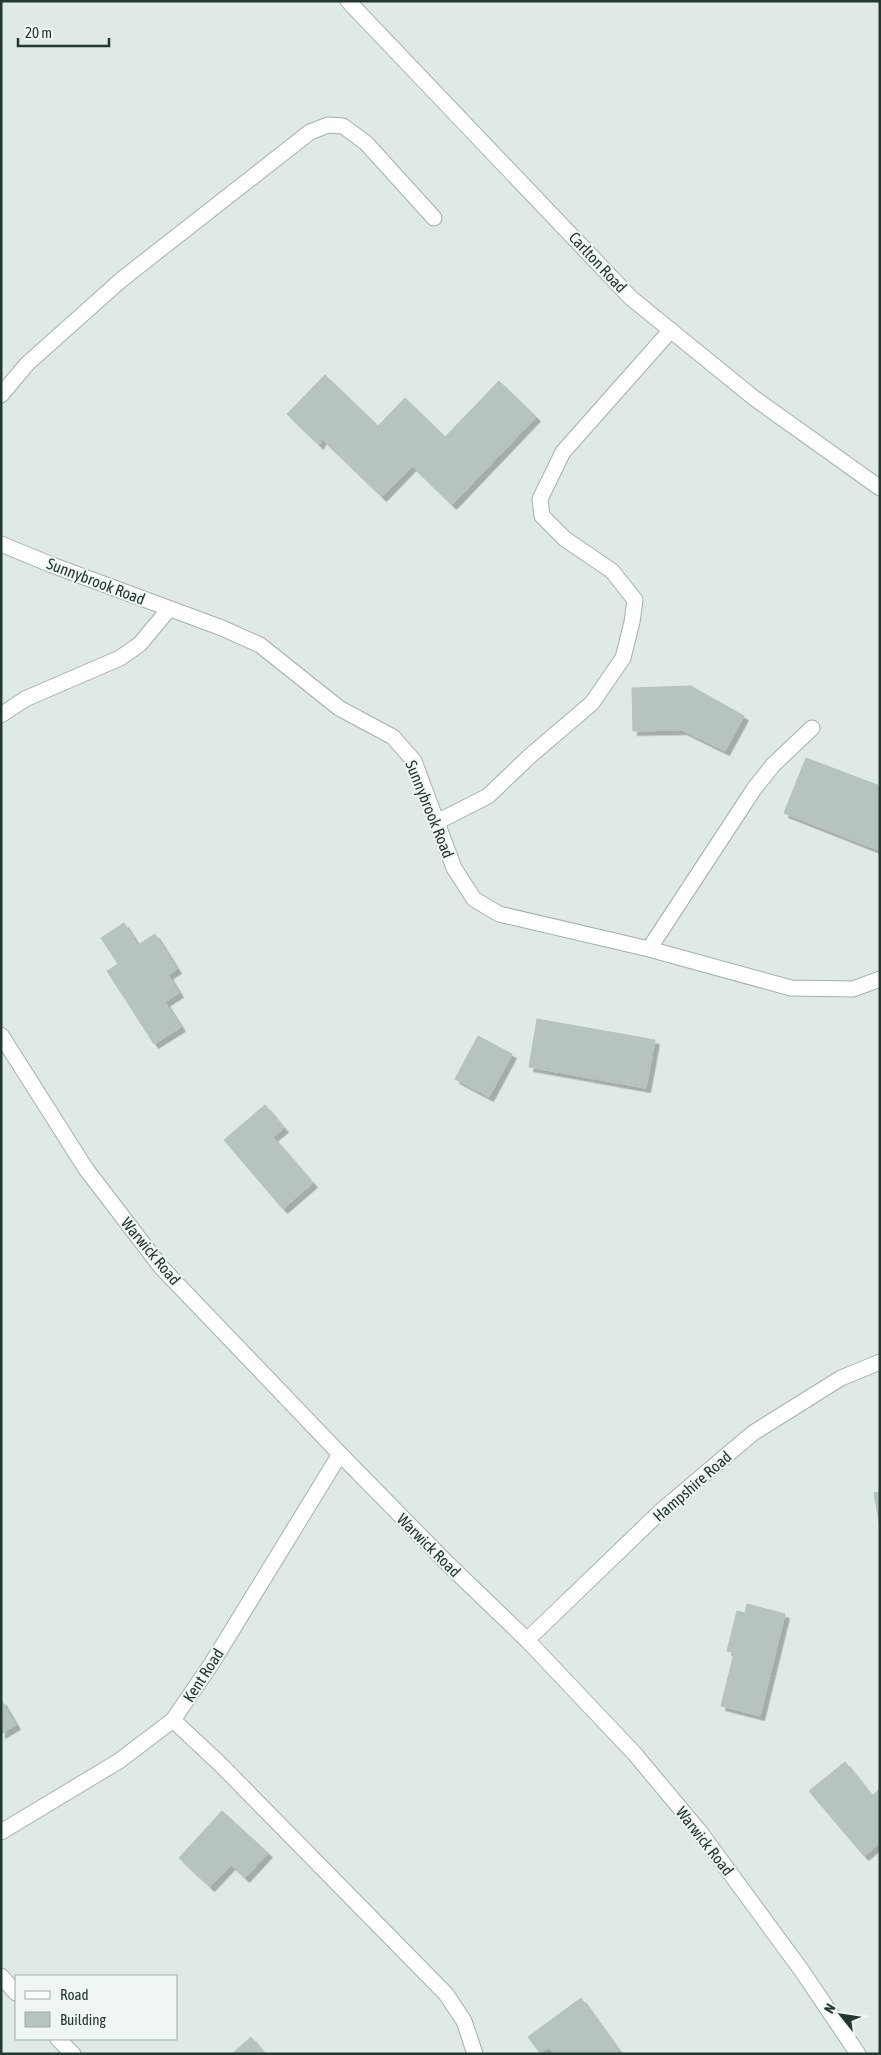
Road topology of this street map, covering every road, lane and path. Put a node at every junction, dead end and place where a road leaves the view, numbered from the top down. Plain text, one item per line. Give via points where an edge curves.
1 (348, 1) edge
2 (434, 218) dead end
3 (671, 330) junction
4 (1, 395) edge
5 (880, 488) edge
6 (1, 544) edge
7 (169, 609) junction
8 (1, 715) edge
9 (812, 728) dead end
10 (437, 822) junction
11 (649, 949) junction
12 (880, 979) edge
13 (1, 1035) edge
14 (880, 1362) edge
15 (340, 1454) junction
16 (527, 1640) junction
17 (173, 1720) junction
18 (1, 1832) edge
19 (1, 1976) edge
20 (15, 1992) edge
21 (59, 2040) edge
22 (73, 2054) edge
23 (475, 2054) edge
24 (858, 2054) edge

1 - 3 street, Carlton Road via 631,298
2 - 4 street via 366,143 343,126 328,126 310,132 121,280 27,364
3 - 5 street, Carlton Road via 754,398
3 - 10 street via 563,452 540,499 542,516 565,539 612,571 635,600 623,658 592,703 488,796
6 - 7 street, Sunnybrook Road
7 - 8 street via 140,644 120,658 25,699
7 - 10 street, Sunnybrook Road via 260,645 339,708 393,737 414,761
9 - 11 street via 773,765 754,789
10 - 11 street, Sunnybrook Road via 454,868 474,899 499,914
11 - 12 street, Sunnybrook Road via 791,988 853,989
13 - 15 street, Warwick Road via 86,1169 161,1267
14 - 16 street, Hampshire Road via 841,1378 753,1433 661,1512
15 - 16 street, Warwick Road
15 - 17 street, Kent Road via 212,1663
16 - 24 street, Warwick Road via 634,1753 700,1832 802,1971
17 - 18 street, Kent Road via 119,1761
17 - 23 street via 446,1994 464,2021
19 - 20 street
21 - 22 street

